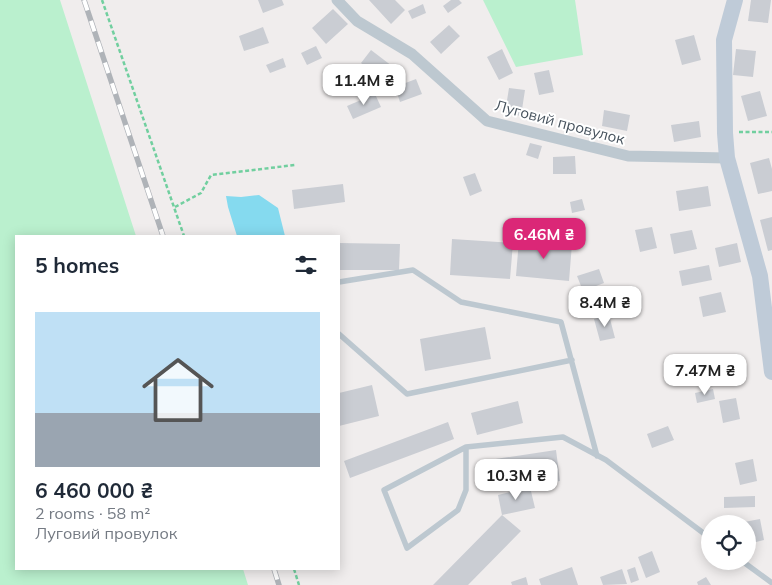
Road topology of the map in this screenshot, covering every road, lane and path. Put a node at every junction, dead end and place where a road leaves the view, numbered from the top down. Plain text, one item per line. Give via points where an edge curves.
1 (102, 0) edge
2 (336, 0) edge
3 (735, 0) edge
4 (772, 132) edge
5 (725, 133) junction
6 (727, 158) junction
7 (295, 166) dead end
8 (174, 207) junction
9 (184, 235) edge
10 (340, 282) edge
11 (340, 335) edge
12 (572, 360) junction
13 (772, 372) edge
14 (466, 447) junction
15 (597, 456) junction
16 (701, 531) edge
17 (294, 570) edge
18 (754, 570) edge
19 (772, 583) edge
20 (299, 585) edge

1 - 8 path
2 - 6 street, Луговий провулок via 357,21 412,54 487,120 628,156
3 - 5 street via 724,40
4 - 5 path
5 - 6 street
6 - 13 street via 760,276
7 - 8 path via 211,175 201,193
8 - 9 path
10 - 12 lane via 414,270 461,302 561,322
11 - 12 lane via 407,394
12 - 15 lane
14 - 14 lane via 384,490 407,548 458,510 466,490
14 - 15 lane via 563,437
15 - 16 lane
17 - 20 path
18 - 19 lane

